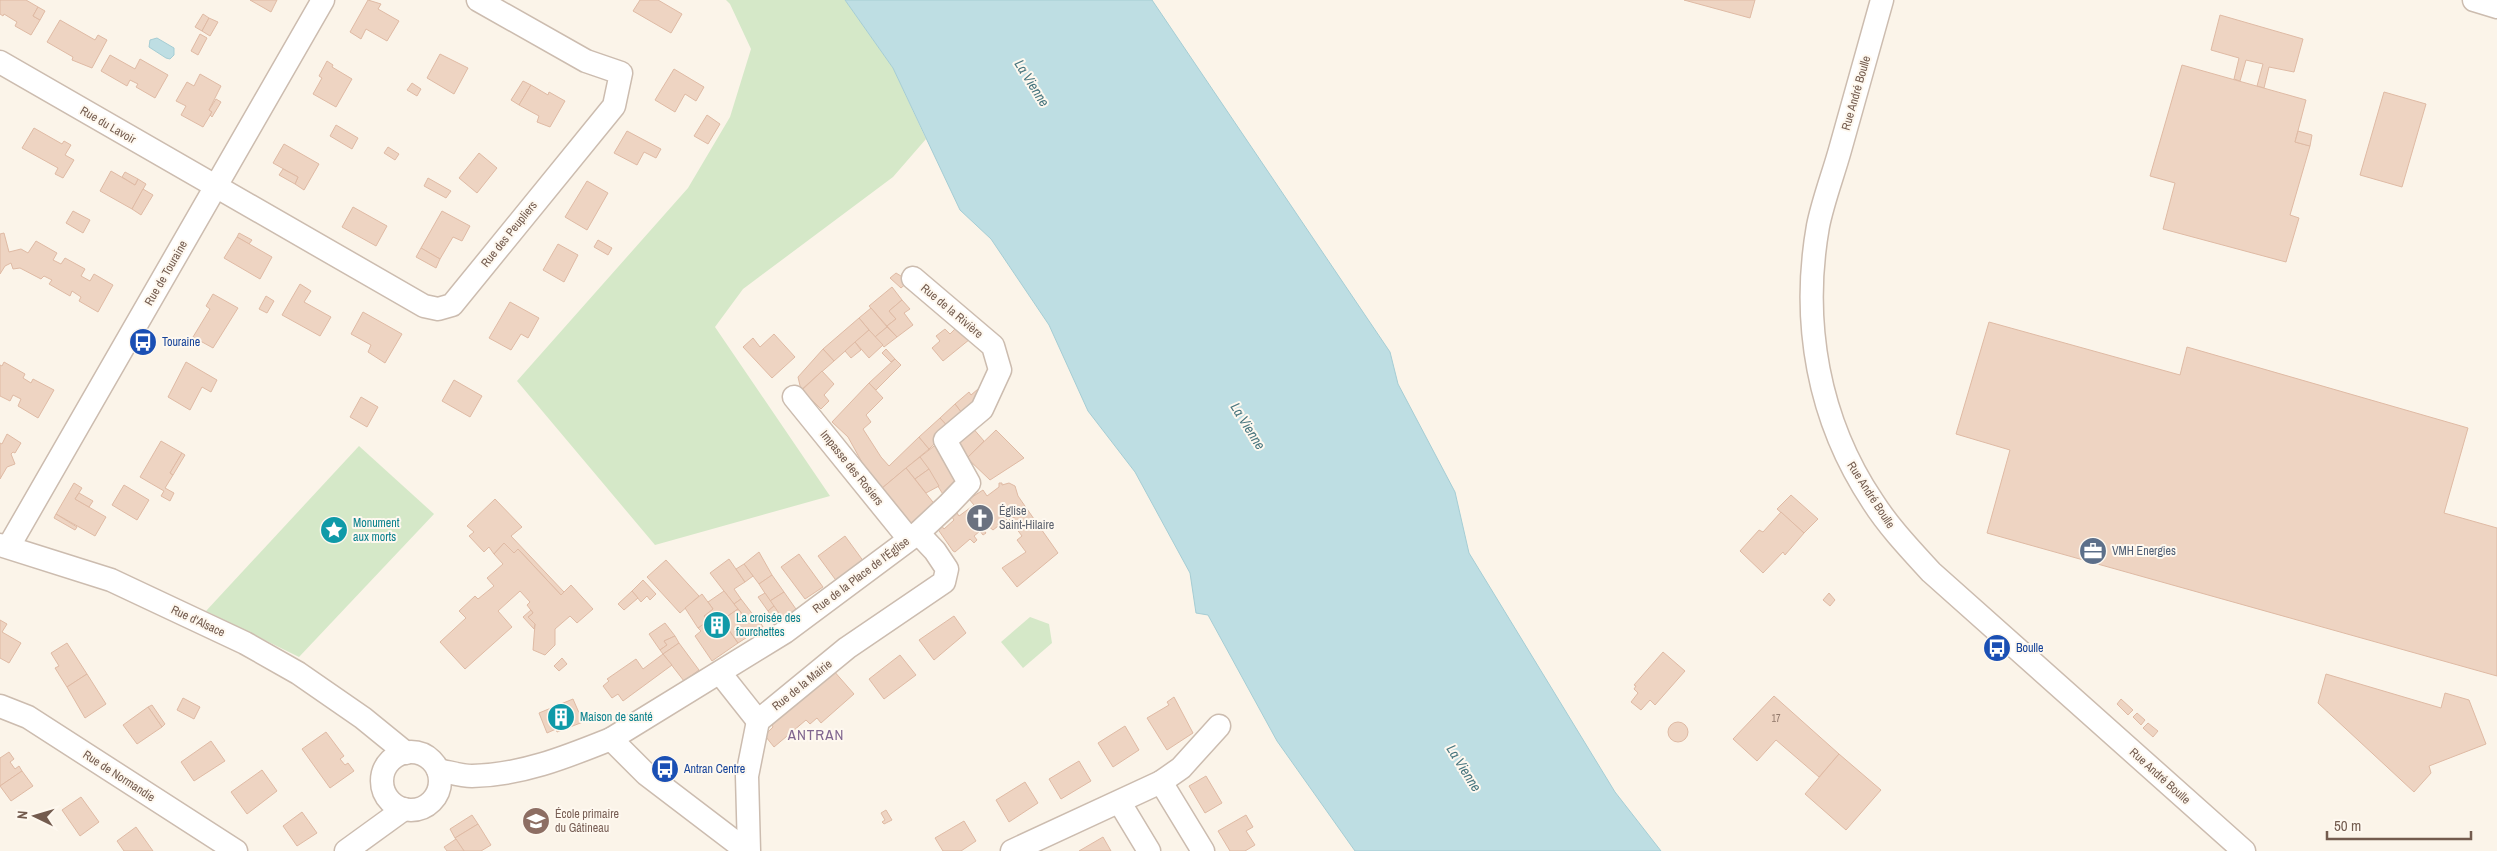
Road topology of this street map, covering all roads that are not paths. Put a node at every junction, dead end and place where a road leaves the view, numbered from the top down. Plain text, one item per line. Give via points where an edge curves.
1 (323, 0) edge
2 (478, 0) edge
3 (1882, 0) edge
4 (2474, 0) edge
5 (2497, 6) edge
6 (0, 62) edge
7 (216, 187) junction
8 (913, 278) dead end
9 (794, 397) dead end
10 (913, 536) junction
11 (4, 546) edge
12 (947, 570) joint
13 (720, 673) junction
14 (0, 707) edge
15 (758, 721) junction
16 (1219, 726) dead end
17 (379, 732) junction
18 (611, 739) junction
19 (406, 753) junction
20 (385, 769) junction
21 (438, 781) junction
22 (1161, 782) junction
23 (386, 795) junction
24 (1120, 803) junction
25 (404, 809) junction
26 (372, 830) junction
27 (236, 851) edge
28 (346, 851) edge
29 (748, 851) edge
30 (1012, 851) edge
31 (1149, 851) edge
32 (1203, 851) edge
33 (2244, 851) edge

1 - 7 street, Rue de Touraine
2 - 7 street, Rue des Peupliers via 586,61 621,73 614,106 452,305 438,309 424,306
3 - 33 street, Rue André Boulle via 1819,225 1812,274 1812,322 1818,365 1828,410 1846,455 1874,504 1931,572
4 - 5 street
6 - 7 street, Rue du Lavoir
7 - 11 street, Rue de Touraine
8 - 10 street, Rue de la Rivière via 993,346 1000,370 982,409 945,440 969,483
9 - 10 street, Impasse des Rosiers
10 - 12 street, Rue de la Place de l'Église via 935,551
10 - 13 street, Rue de la Place de l'Église via 786,632
11 - 17 street, Rue d'Alsace via 111,580 245,643 298,673
12 - 15 street, Rue de la Mairie via 944,582 847,648
13 - 15 street
13 - 18 street, Rue de la Place de l'Église
14 - 27 street, Rue de Normandie via 28,717
15 - 29 street via 747,776
16 - 22 street via 1181,768
17 - 19 street, Rue d'Alsace
17 - 20 street
18 - 21 street, Rue de la Place de l'Église via 538,767
18 - 29 street via 646,774
19 - 20 street via 397,756
19 - 21 street via 425,756 433,762
20 - 23 street via 383,786
21 - 25 street via 434,799 420,808
22 - 24 street
22 - 32 street
23 - 25 street
23 - 26 street
24 - 30 street
24 - 31 street
25 - 26 street
26 - 28 street

